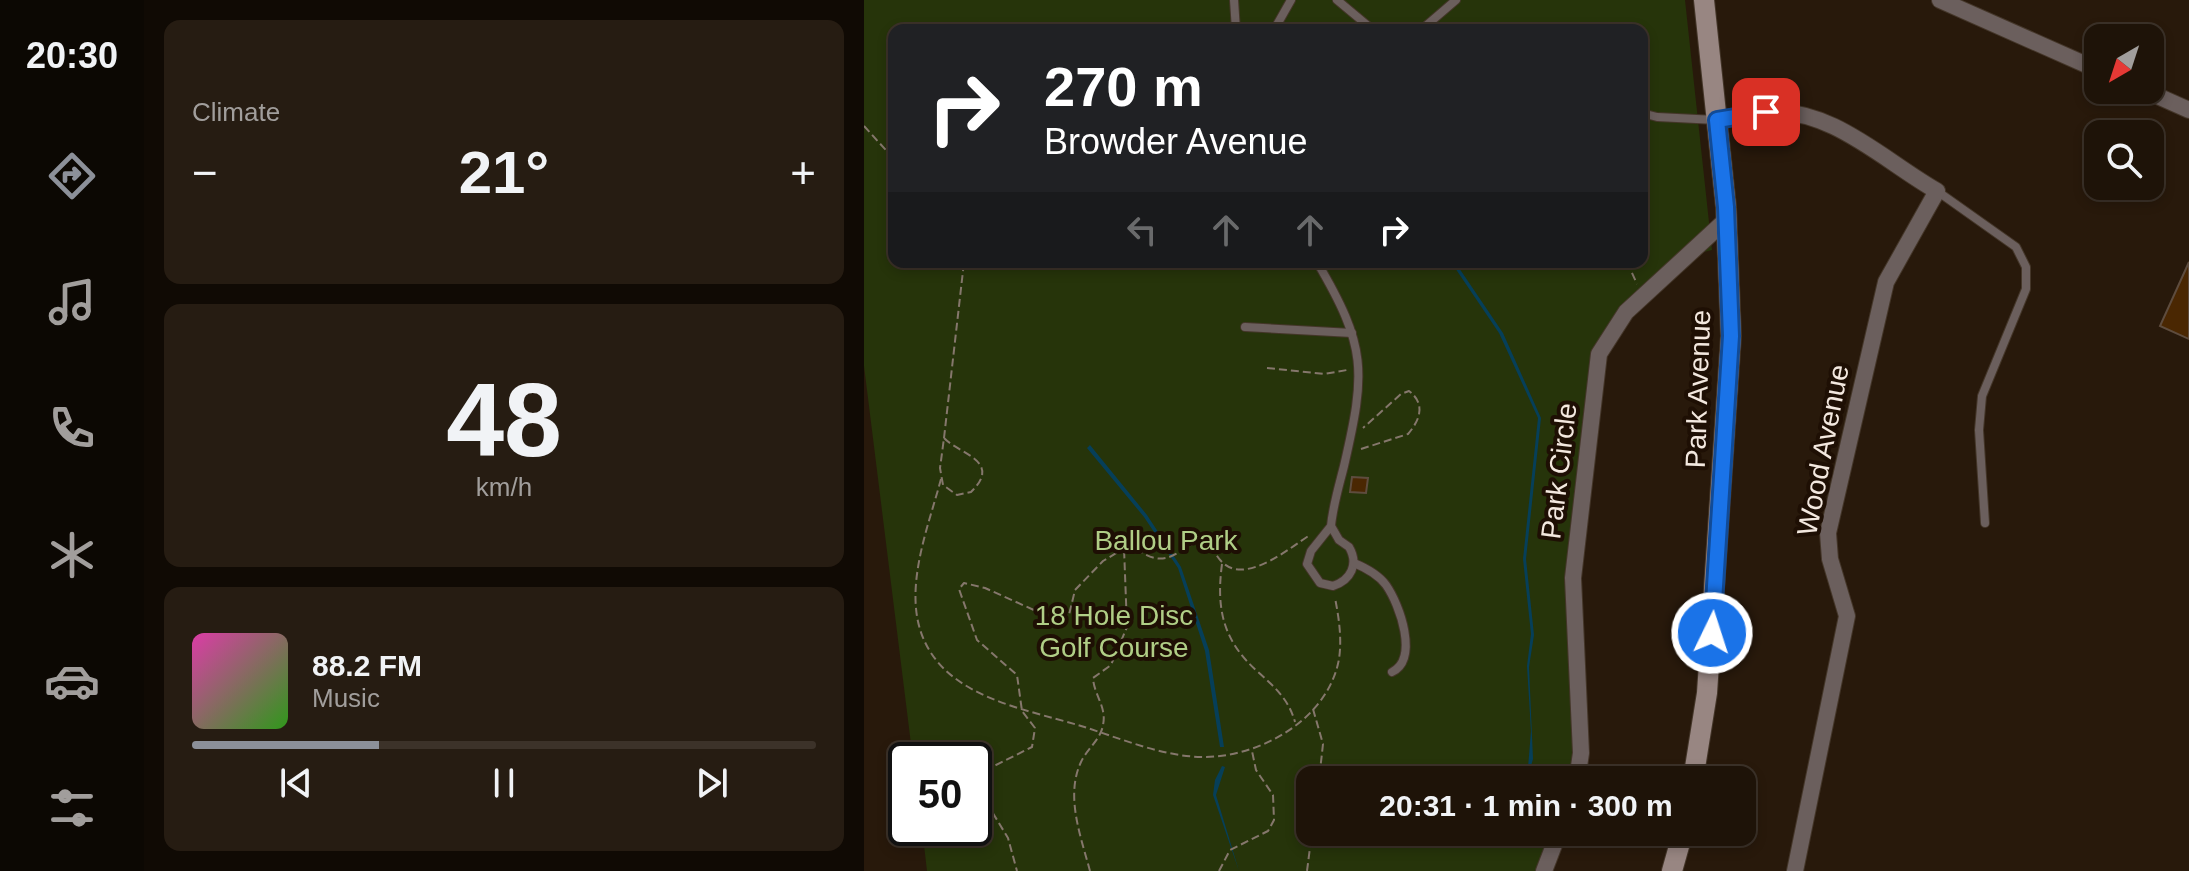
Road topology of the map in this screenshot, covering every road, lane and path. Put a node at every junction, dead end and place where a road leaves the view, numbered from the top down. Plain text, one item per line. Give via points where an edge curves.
1 (1234, 0) edge
2 (1291, 0) edge
3 (1337, 0) edge
4 (1456, 0) edge
5 (1704, 0) edge
6 (1940, 0) edge
7 (1236, 24) edge
8 (1277, 24) edge
9 (1366, 24) edge
10 (1428, 24) edge
11 (2084, 64) edge
12 (2164, 99) edge
13 (2189, 110) edge
14 (1648, 115) edge
15 (1717, 120) junction
16 (864, 126) edge
17 (888, 152) edge
18 (1937, 191) junction
19 (1726, 220) junction
20 (963, 268) edge
21 (1320, 268) edge
22 (1630, 268) edge
23 (1646, 294) junction
24 (1245, 327) dead end
25 (1352, 333) junction
26 (1267, 368) dead end
27 (1360, 370) junction
28 (944, 438) junction
29 (1349, 441) junction
30 (1345, 457) junction
31 (941, 479) junction
32 (1985, 523) dead end
33 (1331, 526) junction
34 (1317, 531) dead end
35 (1124, 548) junction
36 (1222, 562) junction
37 (1354, 563) junction
38 (1333, 586) junction
39 (1392, 672) dead end
40 (1021, 708) junction
41 (1313, 708) junction
42 (1295, 724) junction
43 (1102, 732) junction
44 (1252, 751) junction
45 (992, 766) edge
46 (1321, 766) edge
47 (1579, 766) edge
48 (1695, 766) edge
49 (992, 812) edge
50 (1310, 846) edge
51 (1554, 846) edge
52 (1679, 846) edge
53 (1017, 871) edge
54 (1090, 871) edge
55 (1219, 871) edge
56 (1307, 871) edge
57 (1544, 871) edge
58 (1672, 871) edge
59 (1795, 871) edge

1 - 7 lane
2 - 8 lane
3 - 9 lane
4 - 10 lane
5 - 15 main road, Park Avenue
6 - 11 street
12 - 13 street
14 - 15 lane
15 - 18 street via 1766,112 1818,121
15 - 19 main road, Park Avenue
16 - 17 path
18 - 32 lane via 2016,247 2026,267 2026,289 1982,396
18 - 59 street, Wood Avenue via 1896,257 1882,294 1828,533 1847,616
19 - 23 street, Park Circle
19 - 48 main road, Park Avenue via 1729,401 1707,693
20 - 28 path
21 - 25 lane
22 - 23 path
23 - 47 street, Park Circle via 1605,341 1596,369 1573,578
24 - 25 lane
25 - 27 lane
26 - 27 path via 1324,374
27 - 29 lane
28 - 31 path
28 - 31 path via 971,454 982,473 976,488 964,495 950,492
29 - 30 lane
29 - 30 path via 1401,394 1409,391 1420,403 1408,434
30 - 33 lane
31 - 40 path via 914,595 922,637 937,664 954,678
33 - 37 lane via 1353,553
33 - 38 lane via 1307,564 1320,583
34 - 36 path via 1276,560 1235,568
35 - 36 path via 1131,545 1147,558 1162,560 1201,539 1213,546
35 - 40 path via 1075,590 1069,615 1056,620 985,588 964,583 959,589 977,640 1017,675
35 - 43 path via 1127,627 1111,665 1097,672 1092,682 1104,708
36 - 42 path via 1219,593 1228,638 1288,703
37 - 38 lane via 1349,576
37 - 39 lane via 1376,575 1392,596 1407,650 1403,664
38 - 41 path via 1338,661 1328,689
40 - 43 path
40 - 45 path via 1035,728 1035,743
41 - 42 path
41 - 46 path via 1323,744
42 - 44 path
43 - 44 path via 1200,757
43 - 54 path via 1080,764 1075,798
44 - 55 path via 1256,770 1273,795 1274,820 1268,831 1230,850
49 - 53 path via 1008,838
50 - 56 path
51 - 57 street
52 - 58 main road

